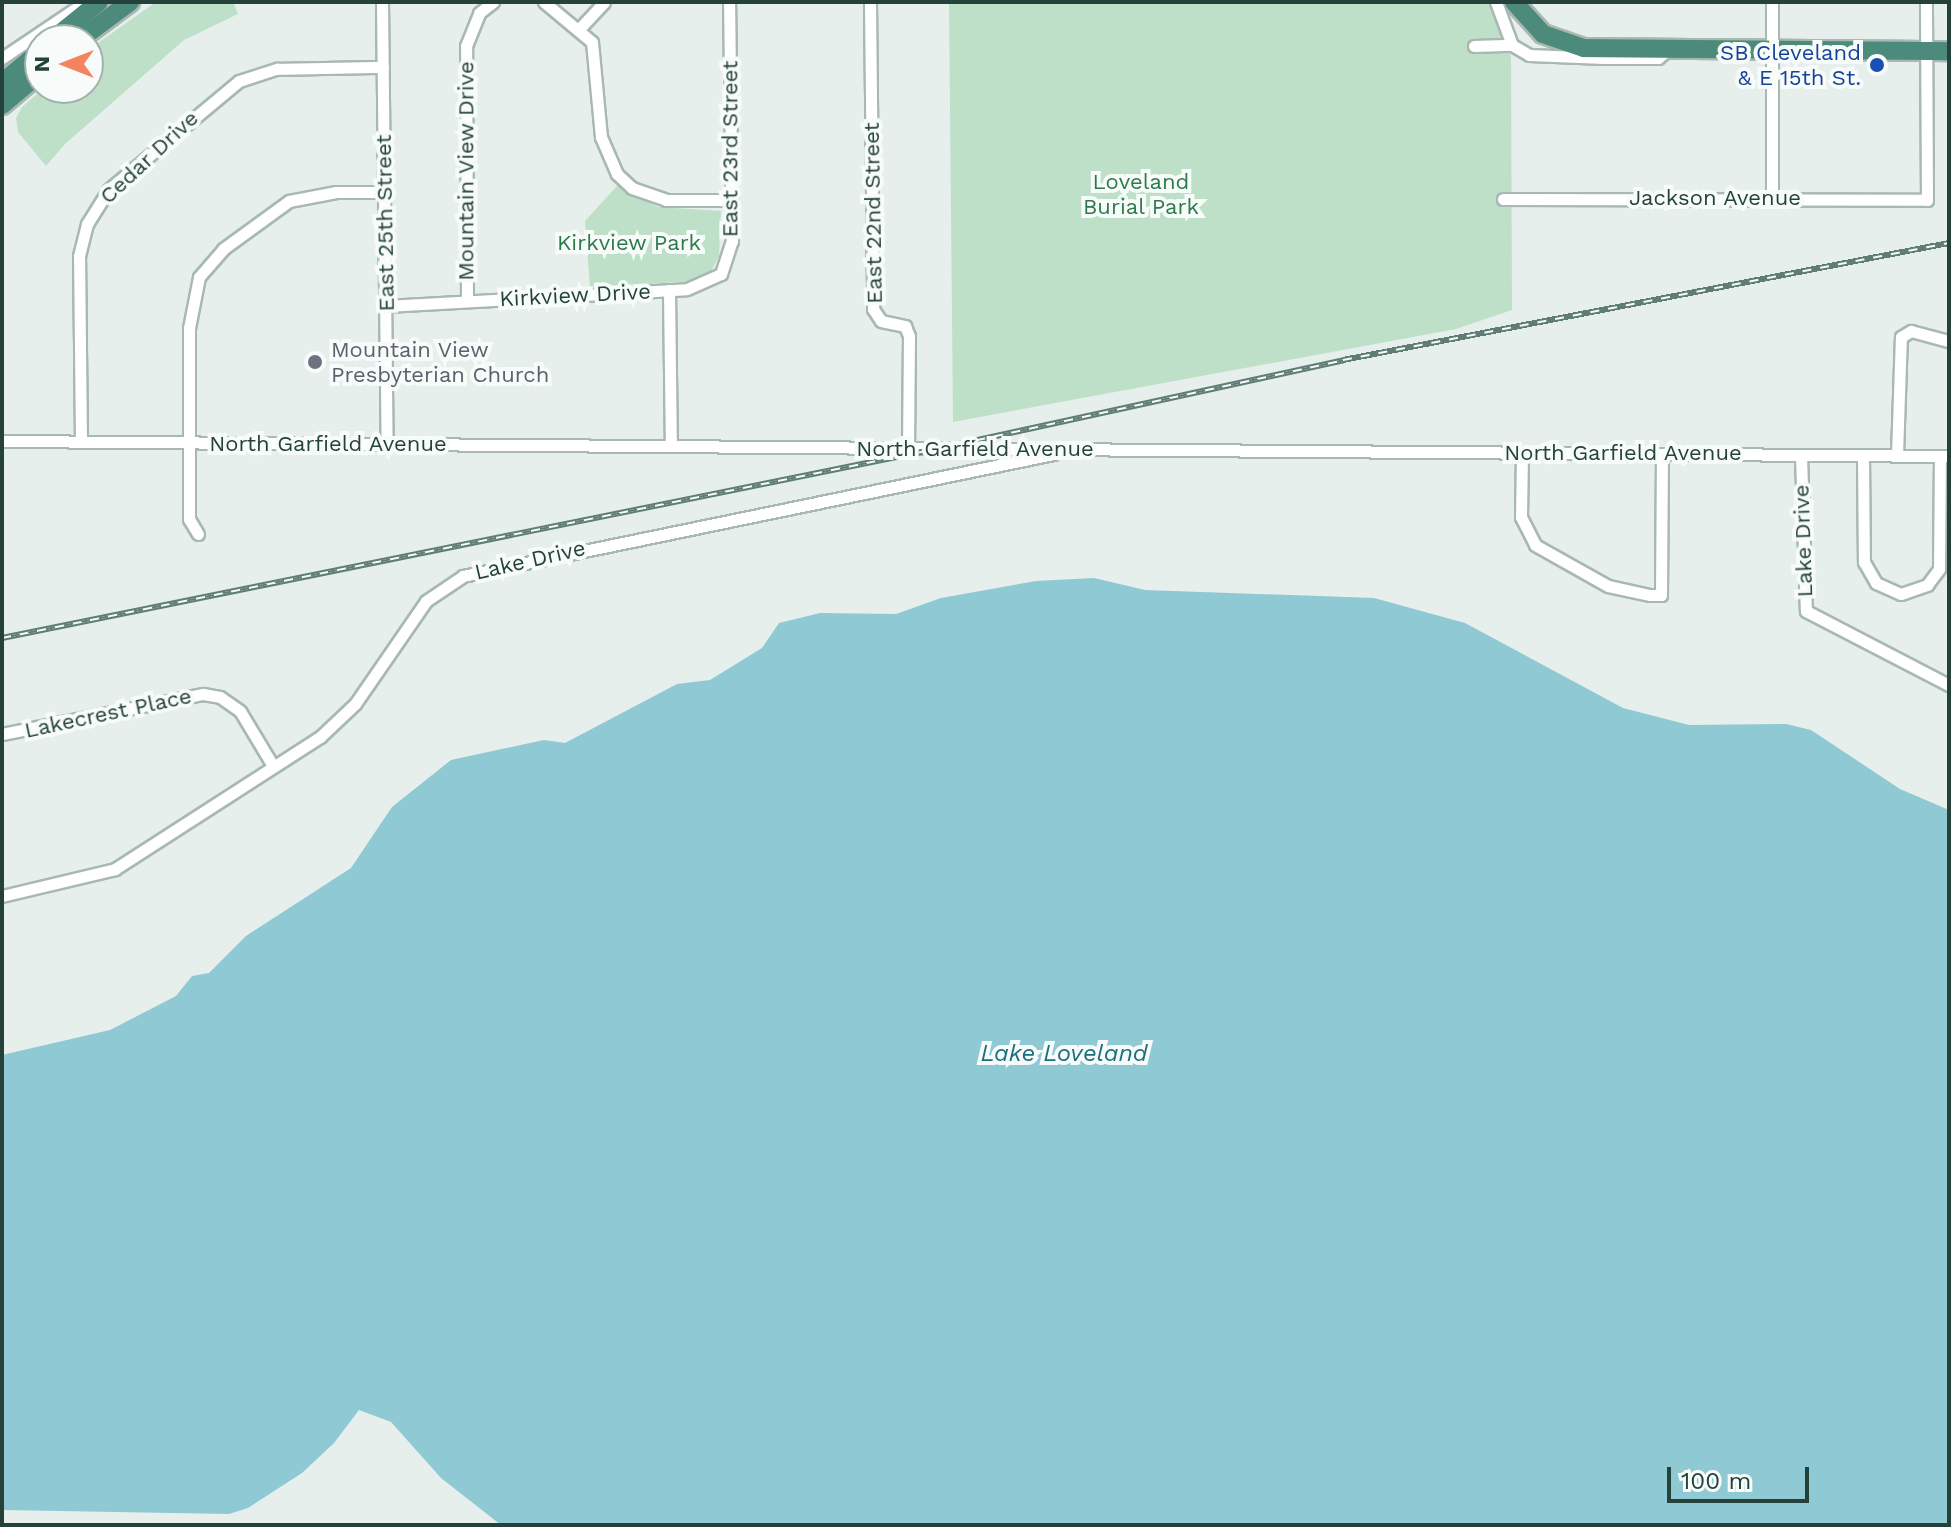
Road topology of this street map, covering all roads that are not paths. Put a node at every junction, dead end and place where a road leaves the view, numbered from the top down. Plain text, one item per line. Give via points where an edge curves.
1 (130, 2) edge
2 (382, 2) edge
3 (493, 2) edge
4 (544, 2) edge
5 (604, 2) edge
6 (729, 2) edge
7 (870, 2) edge
8 (1496, 2) edge
9 (1514, 2) edge
10 (1772, 2) edge
11 (1926, 2) edge
12 (94, 5) edge
13 (71, 24) edge
14 (100, 24) edge
15 (580, 28) junction
16 (1512, 45) junction
17 (1474, 46) dead end
18 (1670, 48) junction
19 (1771, 49) junction
20 (1926, 50) junction
21 (1949, 51) edge
22 (2, 58) edge
23 (24, 64) edge
24 (383, 67) junction
25 (2, 83) edge
26 (24, 86) edge
27 (2, 105) edge
28 (384, 192) junction
29 (1772, 198) junction
30 (1503, 199) dead end
31 (732, 200) junction
32 (669, 290) junction
33 (467, 301) junction
34 (386, 306) junction
35 (1949, 341) edge
36 (2, 441) edge
37 (81, 442) junction
38 (191, 443) junction
39 (387, 444) junction
40 (671, 446) junction
41 (908, 448) junction
42 (1069, 449) junction
43 (1522, 453) junction
44 (1662, 454) junction
45 (1801, 455) junction
46 (1863, 455) junction
47 (1897, 455) junction
48 (1944, 456) edge
49 (198, 534) dead end
50 (1949, 685) edge
51 (2, 734) edge
52 (273, 766) junction
53 (2, 896) edge

1 - 14 highway
2 - 24 street, East 25th Street
3 - 33 street, Mountain View Drive via 479,13 466,46
4 - 15 street
5 - 15 street
6 - 31 street, East 23rd Street
7 - 41 street, East 22nd Street via 873,309 881,321 905,326 909,336
8 - 16 street
9 - 18 highway via 1543,34 1569,46
10 - 19 street
11 - 20 street
12 - 13 highway
12 - 22 street via 75,9
15 - 31 street via 594,49 601,137 617,174 632,188 666,200
16 - 17 street
16 - 18 street via 1529,55 1604,58 1658,58
18 - 19 highway
19 - 20 highway
19 - 29 street
20 - 21 highway
20 - 29 street, Jackson Avenue via 1927,200
23 - 25 highway
24 - 28 street, East 25th Street
24 - 37 street, Cedar Drive via 277,69 239,81 108,190 87,224 79,256
26 - 27 highway
28 - 34 street, East 25th Street
28 - 38 street via 336,192 289,201 259,219 203,269 190,307
29 - 30 street, Jackson Avenue
31 - 32 street, East 23rd Street via 730,254 721,274 702,286
32 - 33 street, Kirkview Drive
32 - 40 street
33 - 34 street, Kirkview Drive
34 - 39 street, East 25th Street
35 - 47 street via 1911,331 1901,337
36 - 37 street, North Garfield Avenue
37 - 38 street, North Garfield Avenue
38 - 39 street, North Garfield Avenue
38 - 49 street via 189,519
39 - 40 street, North Garfield Avenue
40 - 41 street, North Garfield Avenue
41 - 42 street, North Garfield Avenue
42 - 43 street, North Garfield Avenue
42 - 52 street, Lake Drive via 463,576 426,601 338,723
43 - 44 street, North Garfield Avenue
43 - 44 street via 1521,517 1535,545 1608,586 1650,595 1661,595
44 - 45 street, North Garfield Avenue
45 - 46 street, North Garfield Avenue
45 - 50 street, Lake Drive via 1806,611
46 - 47 street, North Garfield Avenue
46 - 48 street via 1864,562 1876,583 1901,594 1927,585 1939,569
47 - 48 street, North Garfield Avenue
51 - 52 street, Lakecrest Place via 203,694 220,697 240,711
52 - 53 street, Lake Drive via 115,869

